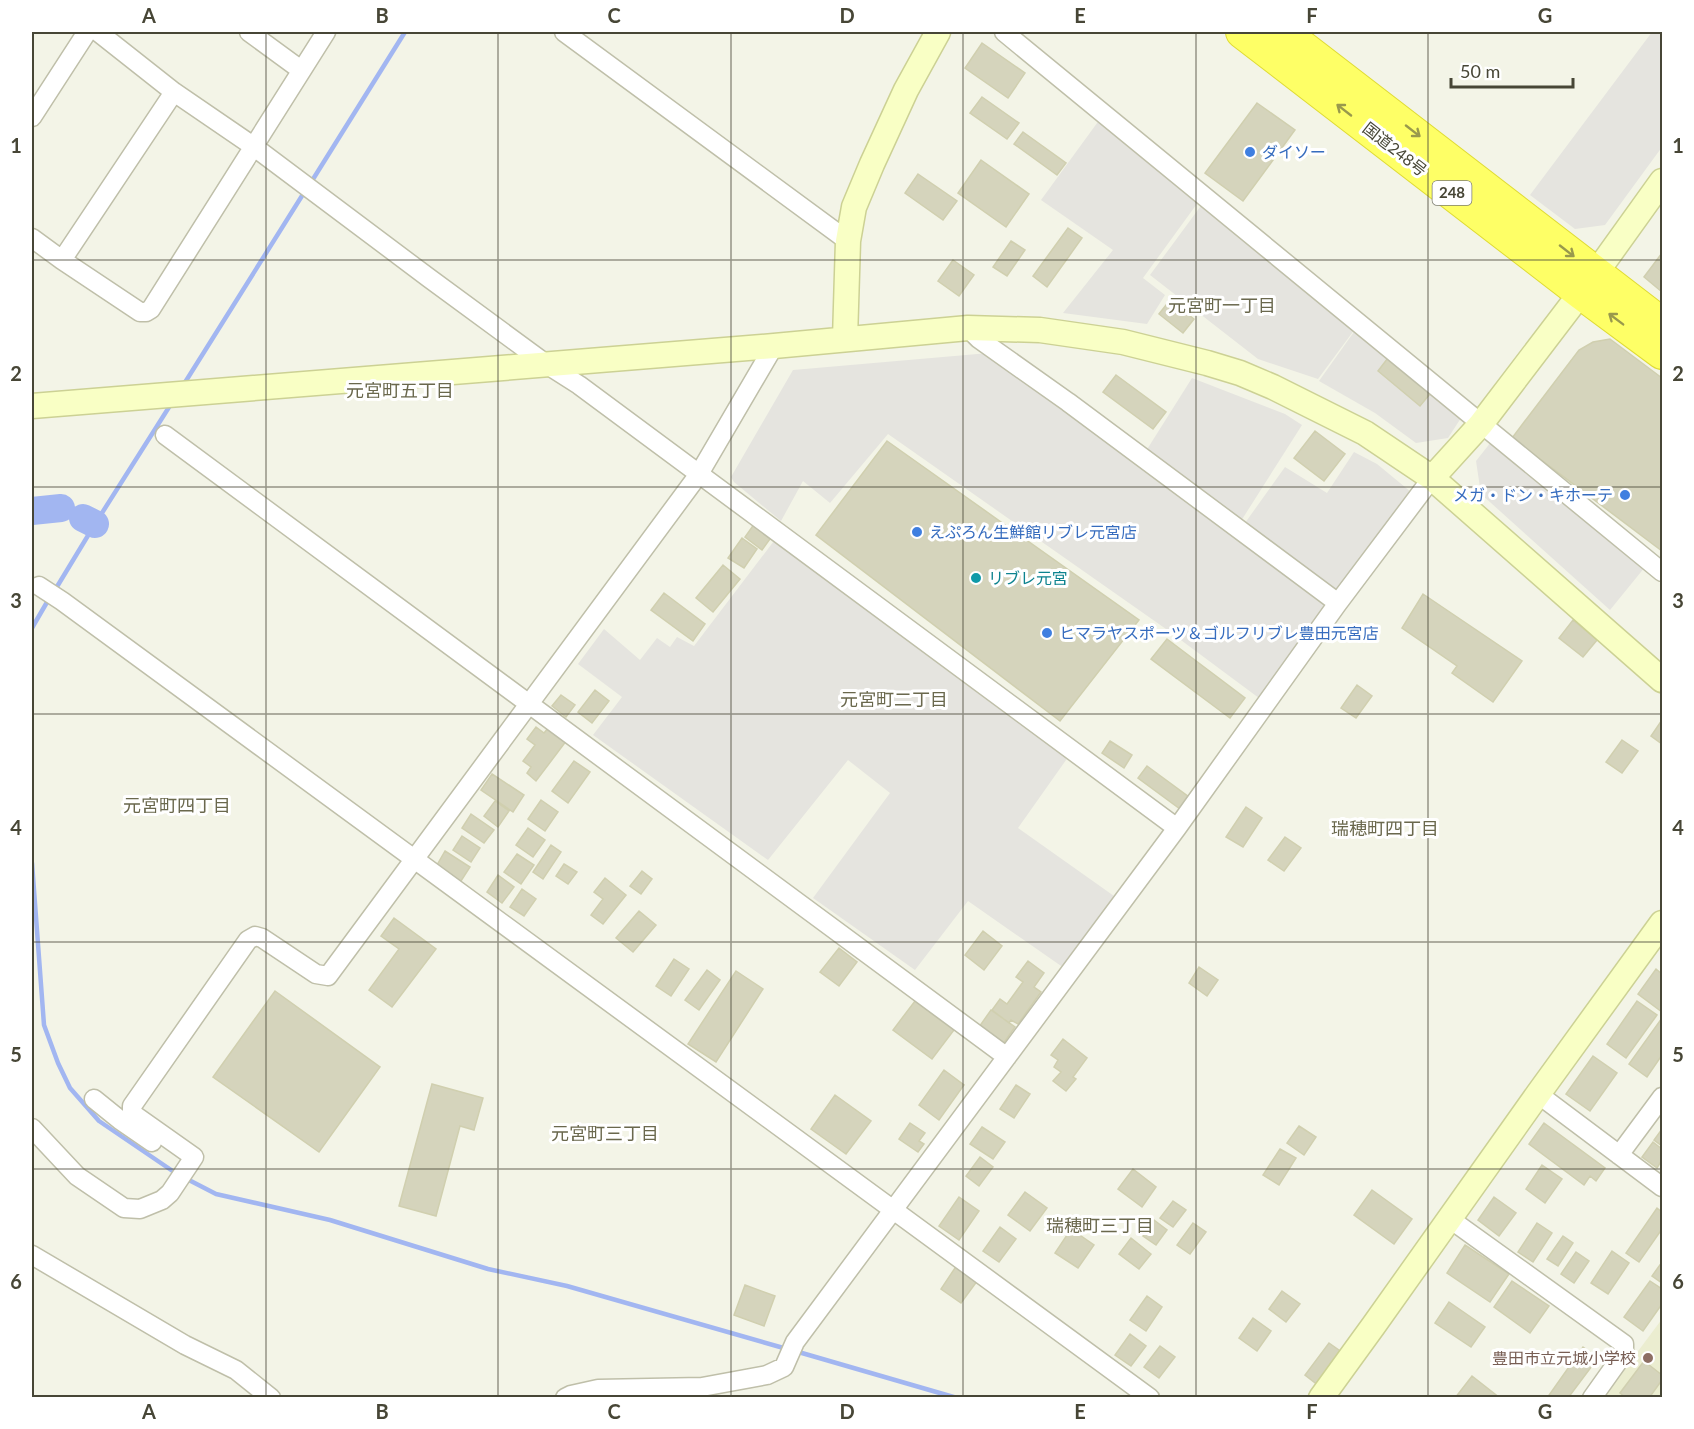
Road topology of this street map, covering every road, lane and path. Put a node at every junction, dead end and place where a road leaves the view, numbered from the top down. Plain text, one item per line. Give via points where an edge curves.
1 (87, 32) edge
2 (98, 32) edge
3 (249, 32) edge
4 (326, 32) edge
5 (564, 32) edge
6 (938, 32) edge
7 (1004, 32) edge
8 (1242, 32) edge
9 (1283, 32) edge
10 (301, 70) junction
11 (174, 92) junction
12 (32, 117) edge
13 (253, 146) junction
14 (1662, 181) edge
15 (32, 238) edge
16 (848, 241) junction
17 (62, 260) junction
18 (1588, 283) junction
19 (1662, 324) edge
20 (968, 328) junction
21 (845, 339) junction
22 (774, 346) junction
23 (1662, 354) edge
24 (546, 363) junction
25 (32, 406) edge
26 (1481, 424) junction
27 (165, 435) dead end
28 (699, 474) junction
29 (1432, 478) junction
30 (1662, 572) edge
31 (39, 586) dead end
32 (1338, 603) junction
33 (1662, 680) edge
34 (529, 705) junction
35 (1177, 828) junction
36 (414, 859) junction
37 (1662, 923) edge
38 (1007, 1057) junction
39 (1538, 1095) junction
40 (1662, 1097) edge
41 (94, 1099) dead end
42 (32, 1128) edge
43 (1619, 1155) junction
44 (187, 1168) junction
45 (1662, 1187) edge
46 (894, 1210) junction
47 (1450, 1219) junction
48 (32, 1255) edge
49 (271, 1398) edge
50 (565, 1398) edge
51 (1150, 1398) edge
52 (1321, 1398) edge
53 (1592, 1398) edge

1 - 12 street
2 - 11 street
3 - 10 street
4 - 10 street
5 - 16 street
6 - 16 street via 872,164 854,207
7 - 26 street
18 -> 8 highway, 国道248号 / 248
9 -> 18 highway, 国道248号 / 248
10 - 13 street
11 - 13 street
11 - 17 street
13 - 17 street via 146,312 140,312
13 - 24 street
14 - 18 street
15 - 17 street
16 - 21 street
18 - 19 highway, 国道248号 / 248
23 -> 18 highway, 国道248号 / 248
18 - 26 street
20 - 21 street
20 - 29 street via 1040,330 1123,342 1240,373 1372,437
20 - 32 street
21 - 22 street
22 - 24 street
22 - 28 street
24 - 25 street
24 - 28 street
26 - 29 street
26 - 30 street
27 - 34 street
28 - 34 street
28 - 35 street
29 - 32 street
29 - 33 street
31 - 36 street
32 - 35 street
34 - 36 street
34 - 38 street
35 - 38 street
36 - 44 street via 328,976 316,974 262,938 248,940 132,1106 136,1116 194,1157
36 - 46 street
37 - 39 street
38 - 46 street
39 - 43 street
39 - 47 street
40 - 43 street
41 - 44 street
42 - 44 street via 77,1176 124,1208 140,1209 162,1200
43 - 45 street
46 - 50 street via 795,1342 784,1367 767,1376 702,1387 598,1389
46 - 51 street
47 - 52 street
47 - 53 street via 1624,1344 1624,1353
48 - 49 street via 185,1345 236,1370

